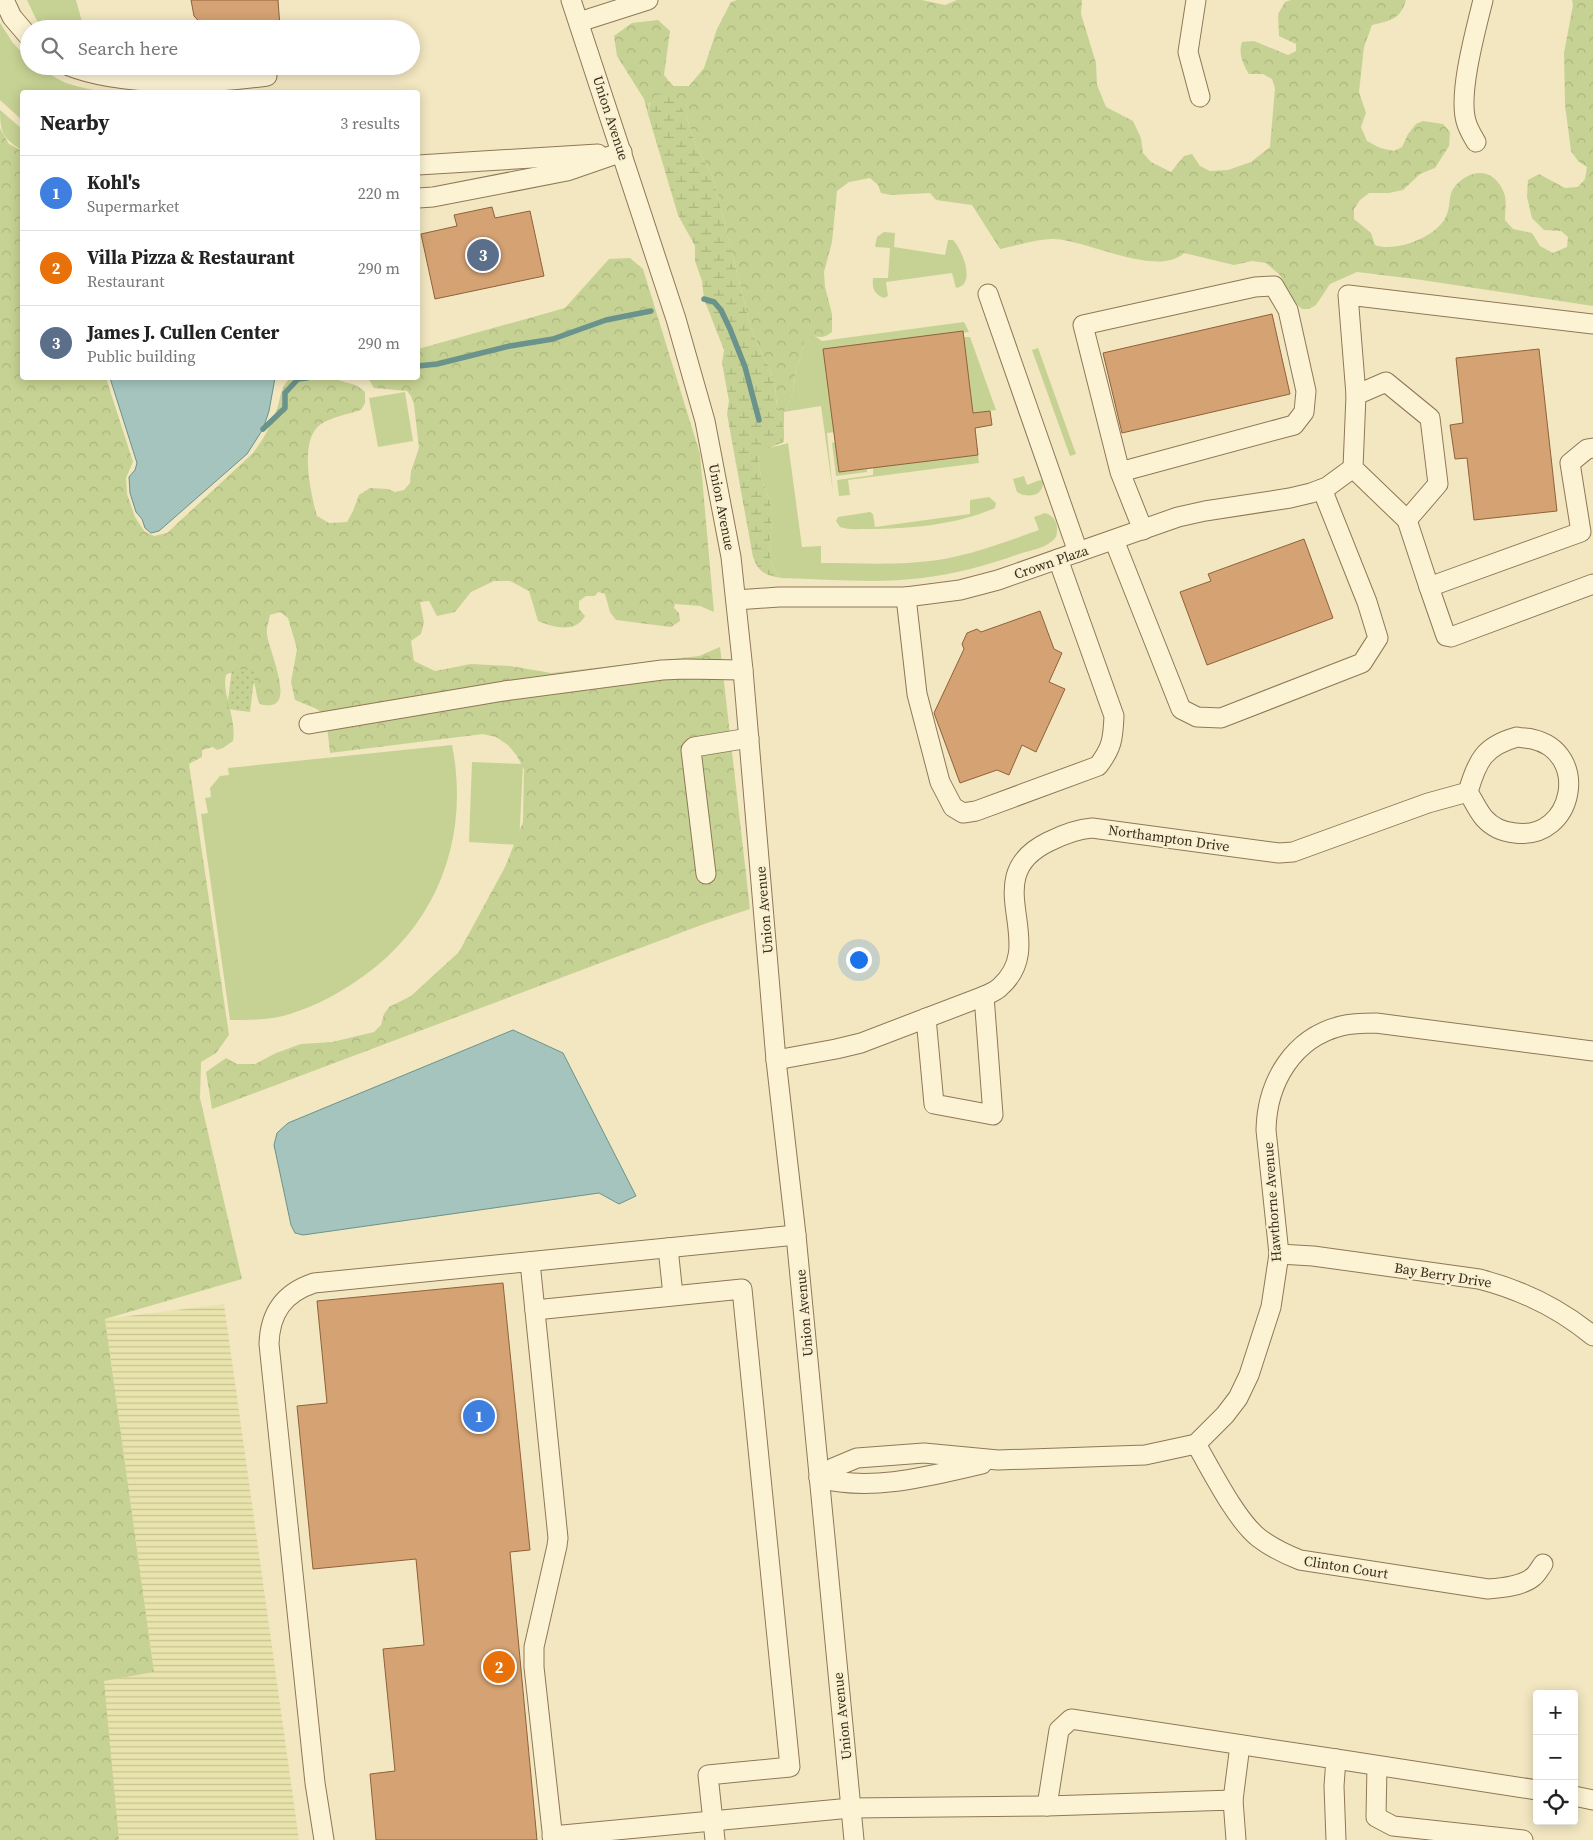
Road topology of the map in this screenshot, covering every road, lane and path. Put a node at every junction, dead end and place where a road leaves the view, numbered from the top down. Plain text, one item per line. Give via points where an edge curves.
1 (571, 0) edge
2 (648, 0) edge
3 (1196, 0) edge
4 (1483, 0) edge
5 (3, 1) edge
6 (579, 22) junction
7 (20, 27) edge
8 (99, 75) edge
9 (175, 75) edge
10 (193, 75) edge
11 (267, 76) dead end
12 (1200, 97) dead end
13 (1476, 142) dead end
14 (622, 152) junction
15 (420, 165) edge
16 (420, 198) edge
17 (988, 294) dead end
18 (1593, 324) edge
19 (1356, 395) junction
20 (1593, 448) edge
21 (1353, 468) junction
22 (1120, 472) junction
23 (1322, 489) junction
24 (1407, 520) junction
25 (1143, 530) junction
26 (1114, 540) junction
27 (1078, 552) junction
28 (1058, 559) junction
29 (1593, 584) edge
30 (1429, 587) junction
31 (906, 597) junction
32 (736, 600) junction
33 (743, 670) junction
34 (309, 724) dead end
35 (749, 738) junction
36 (1468, 792) junction
37 (706, 874) dead end
38 (984, 996) junction
39 (926, 1018) junction
40 (1593, 1051) edge
41 (776, 1060) junction
42 (796, 1235) junction
43 (668, 1248) junction
44 (1279, 1254) junction
45 (530, 1262) junction
46 (673, 1296) junction
47 (535, 1310) junction
48 (1593, 1336) edge
49 (1196, 1444) junction
50 (998, 1460) junction
51 (820, 1478) junction
52 (1543, 1564) dead end
53 (1240, 1745) junction
54 (1336, 1759) junction
55 (1377, 1766) junction
56 (1533, 1789) edge
57 (1578, 1797) edge
58 (1233, 1800) junction
59 (1593, 1800) edge
60 (1047, 1806) junction
61 (851, 1808) junction
62 (713, 1820) junction
63 (553, 1838) edge
64 (324, 1840) edge
65 (715, 1840) edge
66 (854, 1840) edge
67 (1236, 1840) edge
68 (1336, 1840) edge
69 (1523, 1840) edge

1 - 6 street, Union Avenue
2 - 6 street
3 - 12 street via 1188,52
4 - 13 street via 1464,90 1465,120
5 - 7 street
6 - 14 street, Union Avenue
8 - 9 street via 130,80
10 - 11 street via 240,80
14 - 15 street
14 - 16 street via 567,172
14 - 32 street, Union Avenue via 676,318 705,421 725,518
17 - 27 street
18 - 19 street via 1348,295
19 - 21 street
19 - 24 street via 1386,382 1430,418 1438,484
20 - 30 street via 1570,463 1581,532
21 - 23 street, Crown Plaza
21 - 24 street
22 - 22 street via 1083,325 1255,287 1274,286 1288,310 1306,392 1304,412 1294,425
22 - 25 street
23 - 25 street, Crown Plaza via 1290,498 1178,518
23 - 26 street via 1378,638 1362,663 1221,718 1197,717 1181,710
24 - 30 street
25 - 26 street, Crown Plaza
26 - 27 street, Crown Plaza
27 - 28 street, Crown Plaza
28 - 31 street, Crown Plaza via 960,590
28 - 31 street via 1114,716 1108,754 1098,766 976,811 962,813 953,807 940,782 917,694
29 - 30 street via 1450,637 1446,636
31 - 32 street, Crown Plaza
32 - 33 street, Union Avenue
33 - 34 street via 662,670 504,691
33 - 35 street, Union Avenue
35 - 37 street via 691,750
35 - 41 street, Union Avenue
36 - 36 street via 1485,819 1506,832 1521,834 1537,831 1562,811 1569,777 1560,756 1548,745 1517,737 1488,750 1478,763
36 - 38 street, Northampton Drive via 1428,803 1293,852 1279,853 1092,828 1059,836 1034,849 1016,874 1014,889 1020,947 1017,963 1010,977
38 - 39 street, Northampton Drive
38 - 39 street via 993,1115 934,1104
39 - 41 street, Northampton Drive via 861,1043
40 - 44 street, Hawthorne Avenue via 1376,1023 1340,1026 1308,1042 1291,1057 1280,1073 1266,1117
41 - 42 street, Union Avenue
42 - 43 street
42 - 51 street, Union Avenue
43 - 45 street
43 - 46 street
44 - 48 street, Bay Berry Drive via 1494,1282 1560,1311
44 - 49 street, Hawthorne Avenue via 1272,1307 1249,1375 1225,1415
45 - 47 street
45 - 64 street via 314,1282 286,1298 271,1324 269,1344 274,1393 314,1776
46 - 47 street
46 - 62 street via 742,1288 790,1767 708,1775
47 - 63 street via 558,1538 534,1647
49 - 50 street via 1145,1455
49 - 52 street, Clinton Court via 1242,1521 1258,1538 1279,1552 1300,1560 1488,1589 1526,1581 1534,1577
50 - 51 street via 920,1478 852,1484
50 - 51 street via 924,1453 857,1458 833,1468
51 - 61 street, Union Avenue
53 - 54 street
53 - 58 street
53 - 60 street via 1071,1719 1059,1730
54 - 55 street
54 - 68 street
55 - 56 street
55 - 69 street via 1376,1817 1393,1826
57 - 59 street
58 - 60 street
58 - 67 street
60 - 61 street
61 - 62 street
61 - 66 street, Union Avenue
62 - 63 street
62 - 65 street

